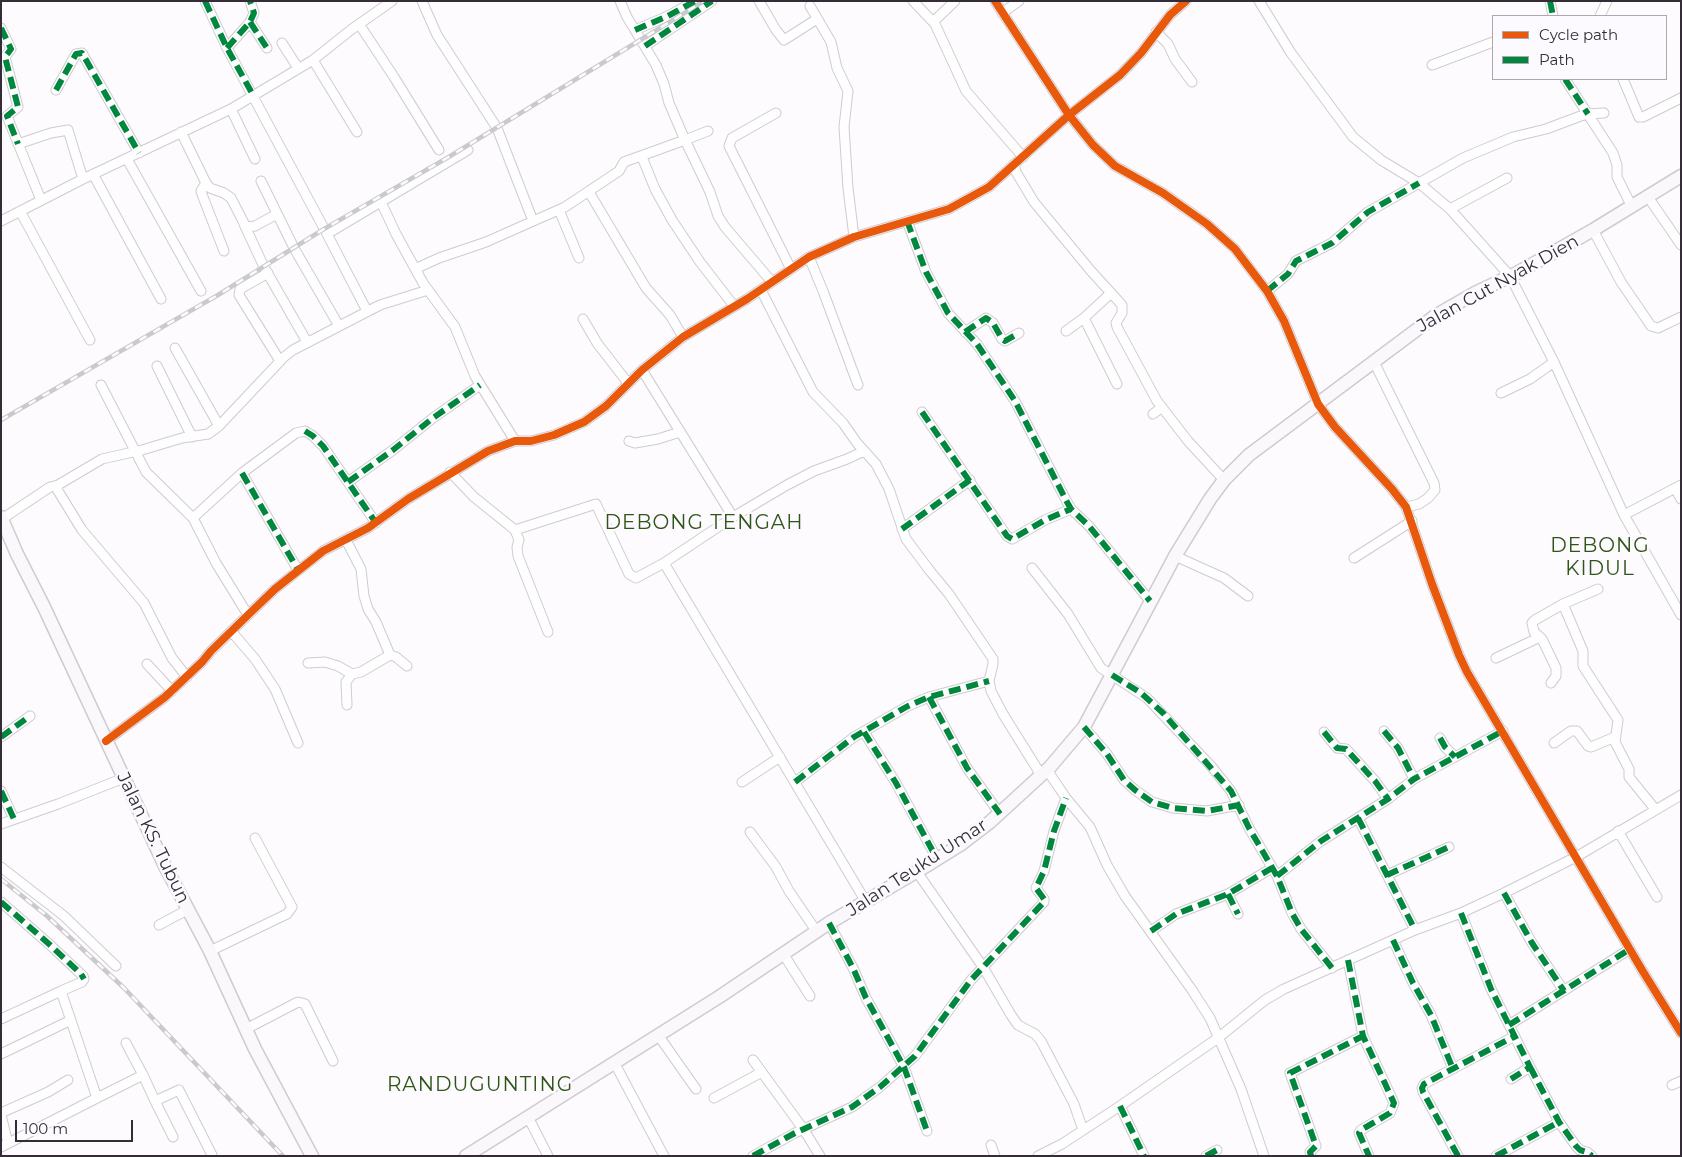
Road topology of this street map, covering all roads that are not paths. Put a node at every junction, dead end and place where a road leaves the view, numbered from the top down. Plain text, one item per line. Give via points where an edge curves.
1 (205, 1) edge
2 (250, 1) edge
3 (392, 1) edge
4 (422, 1) edge
5 (620, 1) edge
6 (694, 1) edge
7 (712, 1) edge
8 (759, 1) edge
9 (913, 1) edge
10 (955, 1) edge
11 (995, 1) edge
12 (1019, 1) edge
13 (1186, 1) edge
14 (1259, 1) edge
15 (1550, 1) edge
16 (1607, 1) edge
17 (810, 6) dead end
18 (1002, 13) junction
19 (1553, 15) edge
20 (1600, 15) edge
21 (817, 19) junction
22 (250, 22) junction
23 (933, 22) junction
24 (359, 24) junction
25 (1, 28) edge
26 (635, 30) junction
27 (1156, 32) junction
28 (1492, 42) edge
29 (282, 43) dead end
30 (645, 46) junction
31 (227, 48) junction
32 (267, 48) dead end
33 (312, 60) junction
34 (1432, 65) dead end
35 (298, 68) junction
36 (1566, 80) edge
37 (1623, 80) edge
38 (1192, 82) dead end
39 (56, 90) dead end
40 (253, 95) junction
41 (1681, 98) edge
42 (231, 110) junction
43 (776, 113) dead end
44 (1604, 113) dead end
45 (1588, 114) junction
46 (1069, 115) junction
47 (708, 131) dead end
48 (181, 132) junction
49 (358, 132) dead end
50 (685, 140) junction
51 (18, 144) junction
52 (439, 150) dead end
53 (468, 150) dead end
54 (139, 153) junction
55 (642, 157) junction
56 (1023, 157) junction
57 (127, 159) junction
58 (255, 160) dead end
59 (1014, 164) junction
60 (93, 174) junction
61 (1681, 176) edge
62 (1508, 178) dead end
63 (83, 179) junction
64 (262, 181) dead end
65 (206, 183) junction
66 (1419, 183) junction
67 (589, 192) junction
68 (1648, 196) junction
69 (41, 200) junction
70 (381, 202) junction
71 (1632, 207) junction
72 (1450, 209) junction
73 (559, 210) junction
74 (20, 211) junction
75 (277, 214) junction
76 (1, 221) edge
77 (533, 221) junction
78 (907, 221) junction
79 (244, 224) junction
80 (1593, 230) junction
81 (327, 234) junction
82 (854, 238) junction
83 (1681, 245) edge
84 (224, 251) dead end
85 (809, 256) junction
86 (579, 258) dead end
87 (415, 269) junction
88 (791, 269) junction
89 (268, 273) junction
90 (1510, 276) junction
91 (772, 282) junction
92 (428, 290) junction
93 (761, 290) junction
94 (201, 291) dead end
95 (1267, 291) junction
96 (1111, 293) junction
97 (161, 299) dead end
98 (734, 306) junction
99 (366, 312) junction
100 (1681, 317) edge
101 (1084, 318) junction
102 (583, 319) dead end
103 (339, 326) junction
104 (1066, 331) dead end
105 (965, 332) junction
106 (1019, 333) dead end
107 (684, 336) junction
108 (90, 340) dead end
109 (307, 342) junction
110 (175, 348) dead end
111 (280, 361) junction
112 (1374, 362) junction
113 (1554, 362) junction
114 (157, 366) dead end
115 (642, 370) junction
116 (628, 383) junction
117 (1117, 384) dead end
118 (101, 385) dead end
119 (480, 385) junction
120 (858, 385) dead end
121 (1501, 393) dead end
122 (1318, 404) junction
123 (1162, 407) junction
124 (922, 412) dead end
125 (1153, 414) dead end
126 (219, 426) junction
127 (680, 432) junction
128 (192, 437) junction
129 (515, 441) junction
130 (629, 441) dead end
131 (136, 451) junction
132 (864, 451) junction
133 (450, 472) junction
134 (242, 473) junction
135 (970, 480) junction
136 (1224, 480) junction
137 (348, 482) junction
138 (55, 486) junction
139 (1678, 487) edge
140 (1210, 499) joint
141 (1681, 499) edge
142 (1406, 507) junction
143 (1071, 509) junction
144 (1624, 515) junction
145 (733, 517) junction
146 (2, 518) edge
147 (193, 518) junction
148 (1412, 521) junction
149 (376, 523) junction
150 (902, 529) junction
151 (515, 530) junction
152 (346, 540) junction
153 (1175, 556) junction
154 (1354, 558) dead end
155 (664, 563) junction
156 (1032, 568) dead end
157 (298, 570) junction
158 (1598, 589) dead end
159 (1248, 596) dead end
160 (1150, 601) junction
161 (1563, 604) junction
162 (248, 615) junction
163 (1681, 615) edge
164 (232, 632) junction
165 (548, 632) dead end
166 (1540, 636) junction
167 (390, 655) junction
168 (1496, 658) dead end
169 (308, 663) dead end
170 (147, 664) dead end
171 (407, 666) dead end
172 (352, 674) junction
173 (1112, 675) junction
174 (187, 677) junction
175 (990, 681) junction
176 (1551, 683) dead end
177 (172, 691) junction
178 (930, 697) junction
179 (347, 705) dead end
180 (30, 716) dead end
181 (1084, 727) junction
182 (1384, 731) dead end
183 (1503, 731) junction
184 (864, 732) junction
185 (1324, 732) dead end
186 (1, 737) edge
187 (1615, 737) junction
188 (1440, 738) dead end
189 (106, 741) junction
190 (298, 743) dead end
191 (1554, 743) dead end
192 (1455, 756) junction
193 (780, 757) junction
194 (1044, 773) junction
195 (124, 778) junction
196 (1414, 779) junction
197 (742, 782) dead end
198 (795, 782) junction
199 (1, 791) edge
200 (1681, 795) edge
201 (1066, 798) junction
202 (1388, 799) junction
203 (1239, 804) junction
204 (1655, 809) junction
205 (1000, 814) junction
206 (1358, 818) junction
207 (14, 819) junction
208 (1, 824) edge
209 (750, 832) dead end
210 (1618, 832) junction
211 (255, 838) dead end
212 (1449, 847) dead end
213 (1576, 857) junction
214 (937, 860) junction
215 (1, 867) edge
216 (917, 872) junction
217 (1275, 872) junction
218 (1387, 875) junction
219 (1504, 893) junction
220 (1228, 894) junction
221 (1658, 897) dead end
222 (1, 902) edge
223 (866, 902) junction
224 (187, 910) junction
225 (1461, 913) junction
226 (1238, 914) dead end
227 (829, 923) junction
228 (158, 925) dead end
229 (1415, 930) junction
230 (1151, 931) junction
231 (817, 932) junction
232 (1393, 940) junction
233 (1630, 949) junction
234 (210, 951) junction
235 (784, 954) junction
236 (1348, 960) junction
237 (116, 966) dead end
238 (983, 967) junction
239 (1332, 968) junction
240 (61, 991) junction
241 (1564, 991) junction
242 (810, 996) dead end
243 (1, 1019) edge
244 (71, 1020) junction
245 (1509, 1025) junction
246 (246, 1029) junction
247 (1681, 1032) edge
248 (658, 1035) junction
249 (1363, 1036) junction
250 (1515, 1036) junction
251 (1218, 1038) junction
252 (126, 1043) dead end
253 (1, 1054) edge
254 (753, 1060) dead end
255 (333, 1061) dead end
256 (614, 1062) junction
257 (904, 1067) junction
258 (1530, 1067) junction
259 (1453, 1069) junction
260 (762, 1072) junction
261 (144, 1075) junction
262 (1511, 1079) dead end
263 (68, 1080) dead end
264 (1681, 1080) edge
265 (1672, 1086) dead end
266 (696, 1089) dead end
267 (97, 1098) junction
268 (714, 1098) dead end
269 (155, 1101) junction
270 (1120, 1106) junction
271 (1, 1114) edge
272 (528, 1117) junction
273 (1559, 1122) junction
274 (804, 1130) junction
275 (1083, 1130) junction
276 (927, 1131) dead end
277 (173, 1138) dead end
278 (5, 1145) edge
279 (991, 1145) dead end
280 (1216, 1150) dead end
281 (212, 1155) edge
282 (312, 1156) edge
283 (466, 1156) edge
284 (548, 1156) edge
285 (664, 1156) edge
286 (753, 1156) edge
287 (820, 1156) edge
288 (995, 1156) edge
289 (1038, 1156) edge
290 (1144, 1156) edge
291 (1206, 1156) edge
292 (1264, 1156) edge
293 (1311, 1156) edge
294 (1370, 1156) edge
295 (1458, 1156) edge
296 (1496, 1156) edge
297 (1592, 1156) edge

1 - 31 street
2 - 22 street via 254,13
3 - 24 street
4 - 77 street via 438,35 497,128
5 - 26 street
6 - 26 street
7 - 30 street
8 - 21 street via 784,40
9 - 23 street
10 - 23 street
11 - 18 street
12 - 18 street
13 - 27 street
14 - 66 street via 1291,53 1352,137 1381,160
15 - 19 street
16 - 20 street
17 - 21 street
18 - 46 street
21 - 82 street via 830,42 848,91 844,127
22 - 31 street
22 - 32 street
23 - 56 street via 966,91
24 - 33 street
24 - 52 street
25 - 51 street via 11,49 4,57 18,107 7,116
26 - 30 street
27 - 38 street via 1168,44
27 - 46 street via 1120,75
28 - 34 street
29 - 35 street
30 - 50 street via 656,65
31 - 40 street
33 - 35 street
33 - 49 street
35 - 40 street
36 - 45 street
37 - 41 street via 1639,117
39 - 54 street via 76,54 82,53
40 - 42 street
40 - 81 street
42 - 48 street
42 - 58 street
43 - 88 street via 732,138 730,146
44 - 45 street
45 - 66 street via 1495,143
45 - 71 street via 1614,152 1616,177
46 - 56 street
46 - 95 street via 1115,166 1207,224 1235,249
47 - 50 street
48 - 54 street
48 - 65 street
50 - 55 street
50 - 91 street via 718,216
51 - 63 street via 68,130
51 - 69 street
53 - 70 street
54 - 57 street
55 - 67 street via 624,162 620,171
55 - 98 street via 672,220
56 - 59 street
57 - 60 street
57 - 94 street
59 - 78 street via 989,186 959,204
59 - 96 street via 1034,202
60 - 63 street
60 - 97 street
61 - 68 main road, Jalan Cut Nyak Dien
62 - 72 street
63 - 69 street
64 - 75 street
65 - 79 street via 230,198
65 - 84 street via 201,191 202,197
66 - 72 street
66 - 95 street via 1368,212 1332,243 1296,261 1288,274
67 - 73 street
67 - 107 street via 646,288
68 - 71 main road, Jalan Cut Nyak Dien
68 - 83 street
69 - 74 street
70 - 81 street
70 - 87 street
71 - 80 main road, Jalan Cut Nyak Dien
72 - 90 street
73 - 77 street
73 - 86 street
74 - 76 street
74 - 108 street
75 - 79 street via 254,226 246,227
75 - 103 street
77 - 87 street
78 - 82 street
78 - 105 street via 926,272 948,313
79 - 89 street
80 - 90 main road, Jalan Cut Nyak Dien
80 - 100 street via 1621,282 1651,326 1658,328
81 - 99 street
82 - 85 street
85 - 88 street
85 - 120 street
87 - 92 street
88 - 91 street
89 - 109 street
89 - 111 street via 240,289 238,295
90 - 112 main road, Jalan Cut Nyak Dien via 1440,313
90 - 113 street
91 - 93 street
92 - 99 street
92 - 119 street via 455,327
93 - 98 street
93 - 132 street via 813,392
95 - 122 street via 1284,321
96 - 101 street
96 - 123 street via 1123,309 1116,327
98 - 107 street
99 - 103 street
101 - 104 street
101 - 117 street
102 - 116 street
103 - 109 street
105 - 106 street via 986,318 1005,341
105 - 143 street via 977,344 1015,401
107 - 115 street
109 - 111 street
110 - 126 street
111 - 126 street
112 - 122 main road, Jalan Cut Nyak Dien
112 - 142 street via 1434,483 1435,490 1428,498
113 - 121 street
113 - 144 street
114 - 128 street
115 - 116 street
115 - 127 street
116 - 129 street via 606,406 576,427 531,441
118 - 131 street
119 - 129 street
119 - 137 street
122 - 136 main road, Jalan Cut Nyak Dien via 1256,449
122 - 142 street
123 - 125 street
123 - 136 street
124 - 135 street
126 - 128 street via 208,434
127 - 130 street via 658,439
127 - 145 street
128 - 131 street
129 - 133 street via 488,451
131 - 138 street via 102,459
131 - 147 street via 146,472
132 - 145 street via 807,475
132 - 150 street via 876,464 889,489
133 - 149 street
133 - 151 street via 474,497
134 - 137 street via 296,433 305,431 323,446
134 - 147 street
134 - 157 street
135 - 143 street via 1012,540
135 - 150 street
136 - 140 main road, Jalan Cut Nyak Dien
137 - 149 street
138 - 146 street
138 - 174 street via 82,530 144,602 172,658
139 - 141 street
139 - 144 street
140 - 153 main road, Jalan Teuku Umar
142 - 148 street
143 - 160 street via 1089,526
144 - 163 street
145 - 155 street
146 - 189 main road, Jalan KS. Tubun
147 - 162 street
148 - 154 street
148 - 183 street via 1459,655
149 - 152 street
150 - 175 street via 914,551 949,594 993,660
151 - 155 street via 594,504 629,574 636,578
151 - 165 street via 519,540 518,556
152 - 157 street via 323,551
152 - 167 street via 361,569 368,609
153 - 159 street via 1224,578
153 - 160 main road, Jalan Teuku Umar
155 - 193 street
156 - 173 street via 1068,614 1096,662
157 - 162 street
158 - 161 street
160 - 173 main road, Jalan Teuku Umar
161 - 166 street via 1532,623 1534,632
161 - 187 street via 1583,651 1583,666 1618,720
162 - 164 street
164 - 174 street
164 - 190 street via 275,689
166 - 168 street
166 - 176 street via 1556,668 1556,676
167 - 171 street
167 - 172 street
169 - 172 street via 325,662
170 - 177 street
172 - 179 street via 346,682
173 - 181 main road, Jalan Teuku Umar
173 - 203 street via 1163,713
174 - 177 street
175 - 178 street
175 - 194 street via 991,691 1003,714
177 - 189 street
178 - 184 street
178 - 205 street via 967,768
180 - 186 street
181 - 194 main road, Jalan Teuku Umar
181 - 203 street via 1124,780 1152,802 1208,812
182 - 196 street via 1398,748
183 - 192 street
183 - 213 street
184 - 198 street
184 - 214 street via 896,783
185 - 202 street via 1337,748 1346,749
187 - 191 street via 1591,747 1577,731 1571,731
187 - 204 street via 1631,780
188 - 192 street
189 - 195 main road, Jalan KS. Tubun
192 - 196 street
193 - 197 street
193 - 198 street
194 - 201 street
194 - 205 main road, Jalan Teuku Umar
195 - 207 street
195 - 224 main road, Jalan KS. Tubun
196 - 202 street
198 - 223 street
199 - 207 street
200 - 204 street
201 - 230 street via 1090,827 1125,896
201 - 238 street via 1036,888 1044,902
202 - 206 street
203 - 217 street
204 - 210 street
205 - 214 main road, Jalan Teuku Umar
206 - 217 street
206 - 218 street
207 - 208 street
209 - 231 street
210 - 213 street
210 - 221 street
211 - 234 street via 292,907 287,914
212 - 218 street
213 - 219 street
213 - 233 street
214 - 216 main road, Jalan Teuku Umar
215 - 237 street via 64,916
216 - 223 main road, Jalan Teuku Umar
216 - 238 street
217 - 220 street
217 - 239 street via 1301,930
218 - 229 street
219 - 225 street
219 - 241 street
220 - 226 street
220 - 230 street via 1176,914
222 - 240 street via 83,976 82,982
223 - 227 main road, Jalan Teuku Umar
224 - 228 street
224 - 234 main road, Jalan KS. Tubun
225 - 229 street
225 - 245 street
227 - 231 main road, Jalan Teuku Umar
227 - 257 street
229 - 232 street
230 - 251 street via 1210,1018
231 - 235 main road, Jalan Teuku Umar
232 - 236 street
232 - 259 street via 1431,1015
233 - 241 street
233 - 247 street
234 - 246 main road, Jalan KS. Tubun
235 - 242 street
235 - 248 main road, Jalan Teuku Umar
236 - 239 street
236 - 249 street
238 - 257 street
238 - 275 street via 1018,1024 1041,1041 1074,1104
239 - 251 street via 1265,1000
240 - 243 street
240 - 244 street
241 - 245 street
244 - 253 street
244 - 267 street
245 - 250 street
246 - 255 street via 298,1002 305,1004
246 - 282 main road, Jalan KS. Tubun
248 - 256 main road, Jalan Teuku Umar
248 - 266 street
249 - 293 street via 1290,1073 1316,1146 1310,1152
249 - 294 street via 1394,1103 1390,1113 1360,1130
250 - 258 street
250 - 259 street
251 - 270 street
251 - 292 street via 1241,1089
252 - 261 street
254 - 260 street
256 - 272 main road, Jalan Teuku Umar
256 - 285 street
257 - 274 street via 852,1107
257 - 276 street
258 - 262 street
258 - 273 street
259 - 295 street via 1422,1088
260 - 268 street
260 - 274 street
261 - 267 street
261 - 269 street
263 - 271 street
264 - 265 street
267 - 278 street
269 - 277 street
269 - 281 street via 179,1090
270 - 275 street
270 - 290 street
271 - 278 street
272 - 283 main road, Jalan Teuku Umar
272 - 284 street
273 - 296 street
273 - 297 street via 1578,1148
274 - 286 street
274 - 287 street
275 - 289 street
279 - 288 street
280 - 291 street

